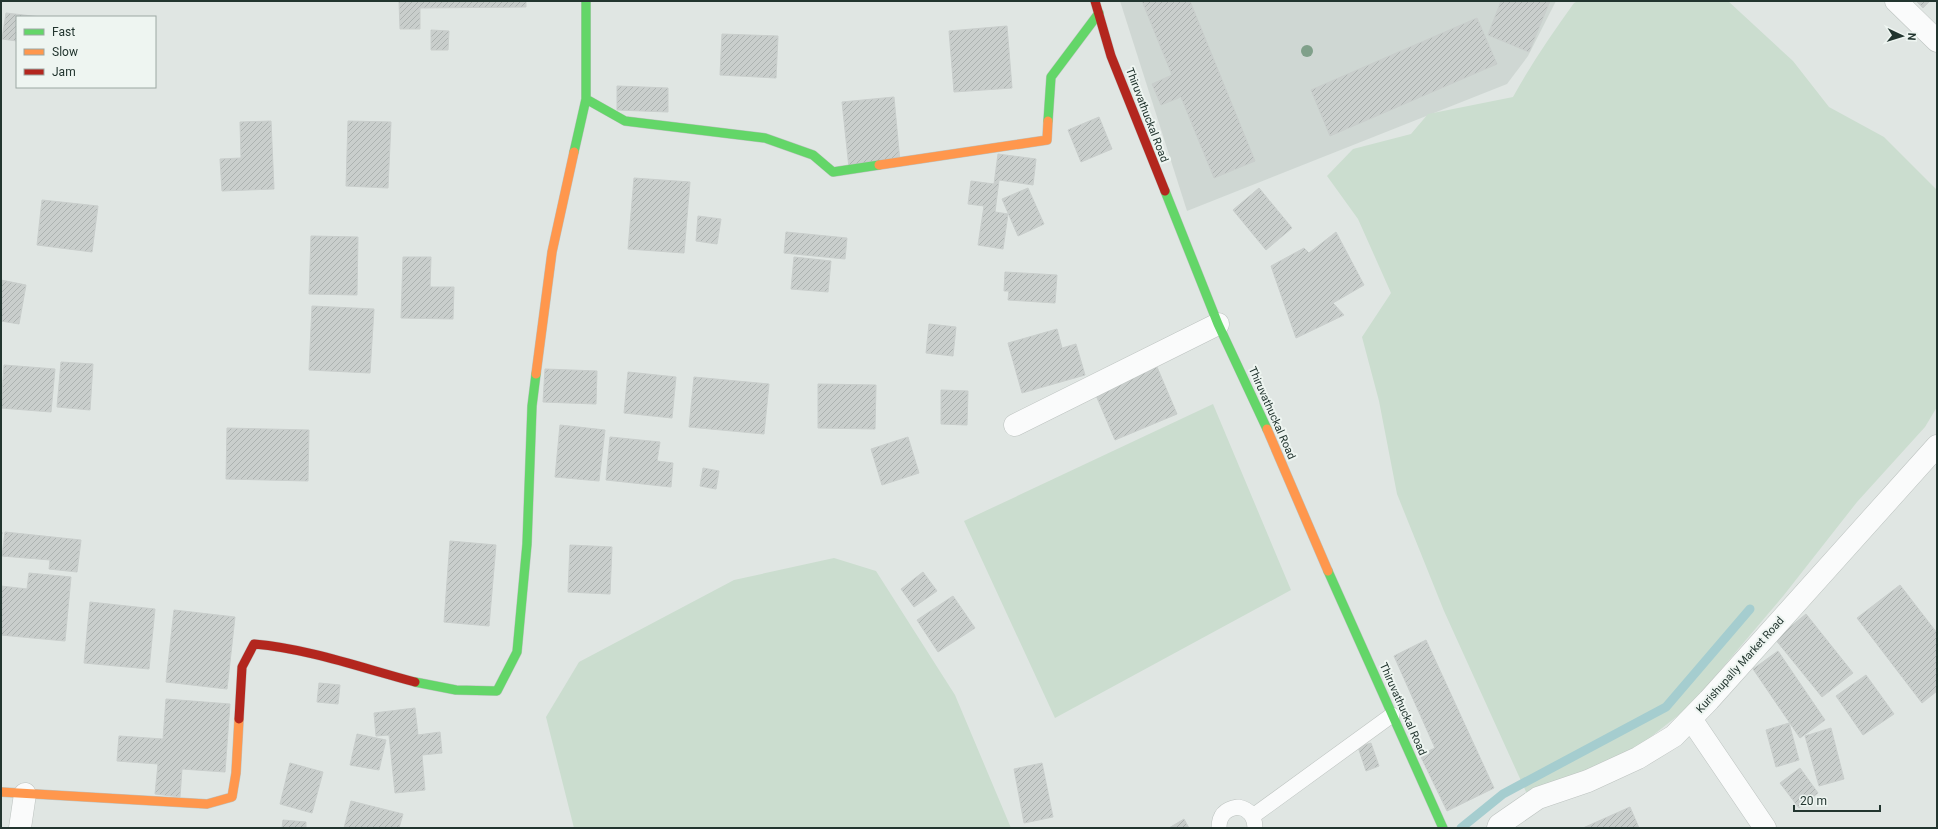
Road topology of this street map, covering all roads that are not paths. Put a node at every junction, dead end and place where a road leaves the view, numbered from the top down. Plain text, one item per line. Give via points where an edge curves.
1 (586, 1) edge
2 (1095, 1) edge
3 (1896, 1) edge
4 (1099, 13) junction
5 (1937, 41) edge
6 (586, 99) junction
7 (1218, 324) junction
8 (1015, 425) dead end
9 (1937, 446) edge
10 (1392, 715) junction
11 (1691, 719) junction
12 (1, 792) edge
13 (25, 794) junction
14 (1254, 822) edge
15 (1498, 826) edge
16 (20, 828) edge
17 (1219, 828) edge
18 (1443, 828) edge
19 (1765, 828) edge

1 - 6 street
2 - 4 street, Thiruvathuckal Road
3 - 5 street
4 - 6 street via 1052,77 1047,140 833,172 813,155 765,138 625,121
4 - 7 street, Thiruvathuckal Road via 1111,56
6 - 13 street via 552,252 532,406 527,544 517,652 497,692 470,692 416,682 278,645 254,644 242,666 236,773 232,797 207,804
7 - 8 street
7 - 10 street, Thiruvathuckal Road via 1251,392
9 - 11 street, Kurishupally Market Road
10 - 14 lane
10 - 18 street, Thiruvathuckal Road
11 - 15 street, Kurishupally Market Road via 1674,736 1638,758 1588,781 1538,798
11 - 19 street
12 - 13 street
13 - 16 street
14 - 17 lane via 1244,808 1231,808 1222,816

